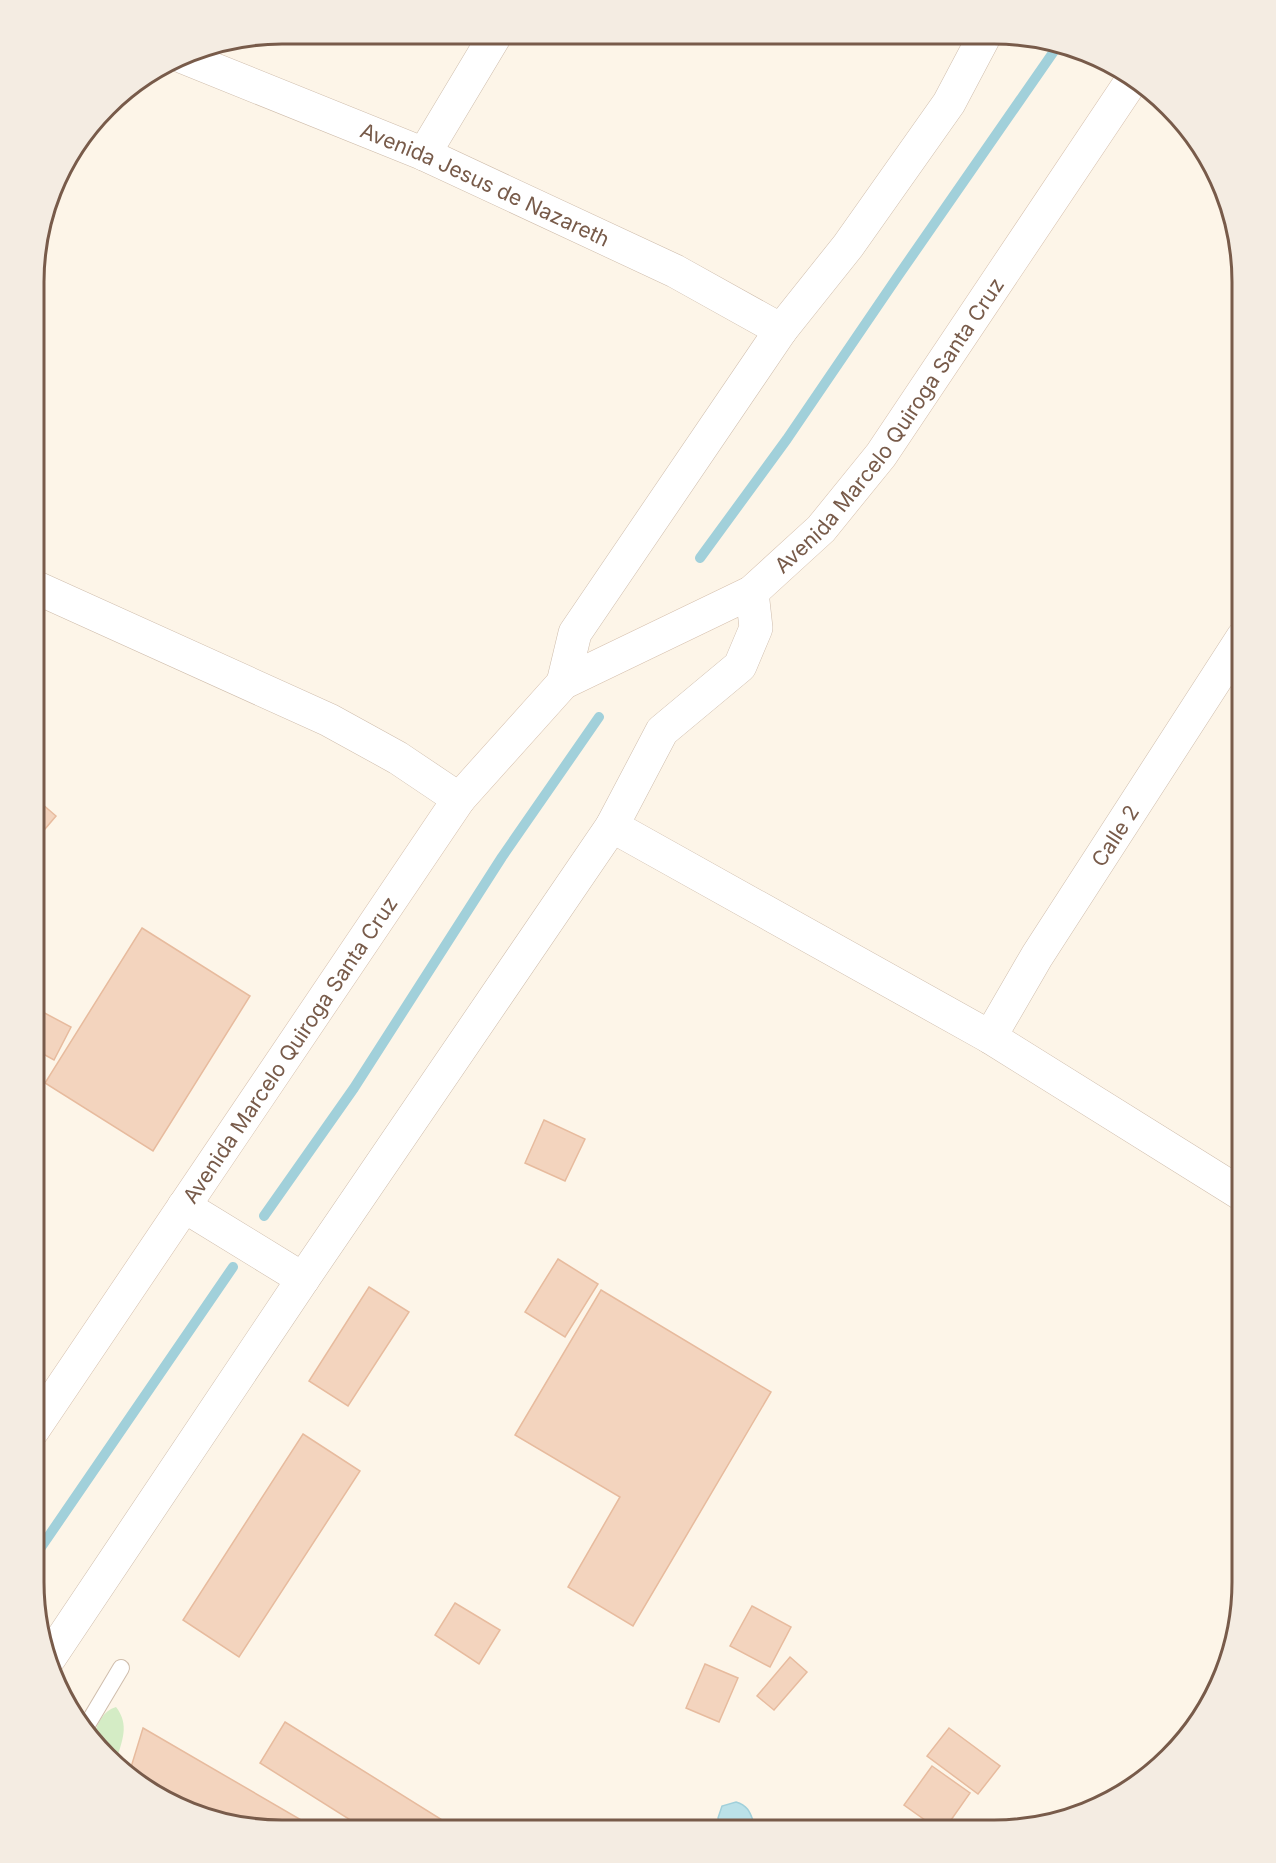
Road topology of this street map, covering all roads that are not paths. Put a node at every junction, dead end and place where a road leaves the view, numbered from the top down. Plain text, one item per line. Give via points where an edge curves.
1 (490, 44) edge
2 (980, 44) edge
3 (193, 61) edge
4 (1129, 85) edge
5 (424, 154) junction
6 (782, 330) junction
7 (44, 590) edge
8 (752, 592) junction
9 (1232, 654) edge
10 (563, 683) junction
11 (459, 799) junction
12 (612, 826) junction
13 (990, 1037) junction
14 (1232, 1188) edge
15 (184, 1206) junction
16 (303, 1279) junction
17 (44, 1414) edge
18 (54, 1651) edge
19 (121, 1668) dead end
20 (89, 1721) edge

1 - 5 street
2 - 6 street, Avenida Marcelo Quiroga Santa Cruz via 949,103 848,246
3 - 5 street, Avenida Jesus de Nazareth
4 - 8 street, Avenida Marcelo Quiroga Santa Cruz via 881,455 821,529
5 - 6 street, Avenida Jesus de Nazareth via 675,271
6 - 10 street, Avenida Marcelo Quiroga Santa Cruz via 575,633
7 - 11 street via 329,720 398,758
8 - 10 street, Avenida Marcelo Quiroga Santa Cruz
8 - 12 street via 756,628 740,666 662,731
9 - 13 street, Calle 2 via 1037,956
10 - 11 street, Avenida Marcelo Quiroga Santa Cruz
11 - 15 street, Avenida Marcelo Quiroga Santa Cruz
12 - 13 street
12 - 16 street
13 - 14 street
15 - 16 street
15 - 17 street, Avenida Marcelo Quiroga Santa Cruz
16 - 18 street
19 - 20 lane

